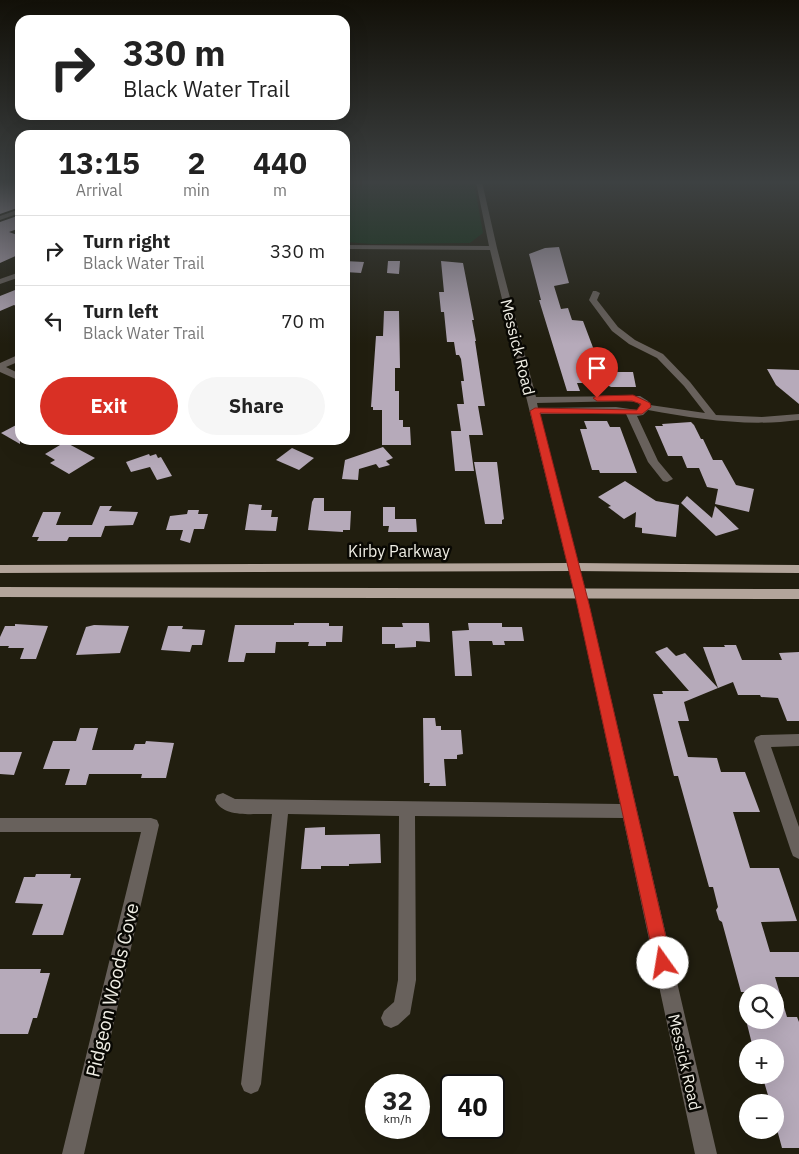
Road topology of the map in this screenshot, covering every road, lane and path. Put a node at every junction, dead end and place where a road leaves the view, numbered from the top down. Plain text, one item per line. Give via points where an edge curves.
1 (491, 236) edge
2 (350, 247) edge
3 (494, 248) junction
4 (15, 276) edge
5 (0, 282) edge
6 (596, 293) dead end
7 (15, 360) edge
8 (0, 368) edge
9 (15, 376) edge
10 (533, 405) junction
11 (646, 407) junction
12 (630, 412) junction
13 (713, 417) junction
14 (799, 417) edge
15 (667, 479) dead end
16 (574, 567) junction
17 (0, 569) edge
18 (799, 569) edge
19 (0, 592) edge
20 (580, 593) junction
21 (799, 594) edge
22 (799, 740) edge
23 (223, 800) dead end
24 (281, 807) junction
25 (407, 809) junction
26 (629, 810) junction
27 (0, 824) edge
28 (799, 851) edge
29 (391, 1018) dead end
30 (251, 1084) dead end
31 (73, 1154) edge
32 (706, 1154) edge

1 - 3 street, Messick Road
2 - 3 street
3 - 10 street, Messick Road
4 - 5 street
6 - 13 street via 593,300 607,320 632,342 660,356
7 - 8 street
8 - 9 street
10 - 11 street via 626,398 640,400
10 - 12 street
10 - 16 street, Messick Road
11 - 12 street via 639,412
11 - 13 street
12 - 15 street via 653,462
13 - 14 street via 767,420
16 - 17 main road, Kirby Parkway
16 - 18 main road, Kirby Parkway
16 - 20 street, Messick Road
19 - 20 main road
20 - 21 main road
20 - 26 street, Messick Road
22 - 28 street via 761,741
23 - 24 street via 232,806
24 - 25 street
24 - 30 street
25 - 26 street
25 - 29 street via 407,980 404,1007
26 - 32 street, Messick Road
27 - 31 street, Pidgeon Woods Cove via 151,825

